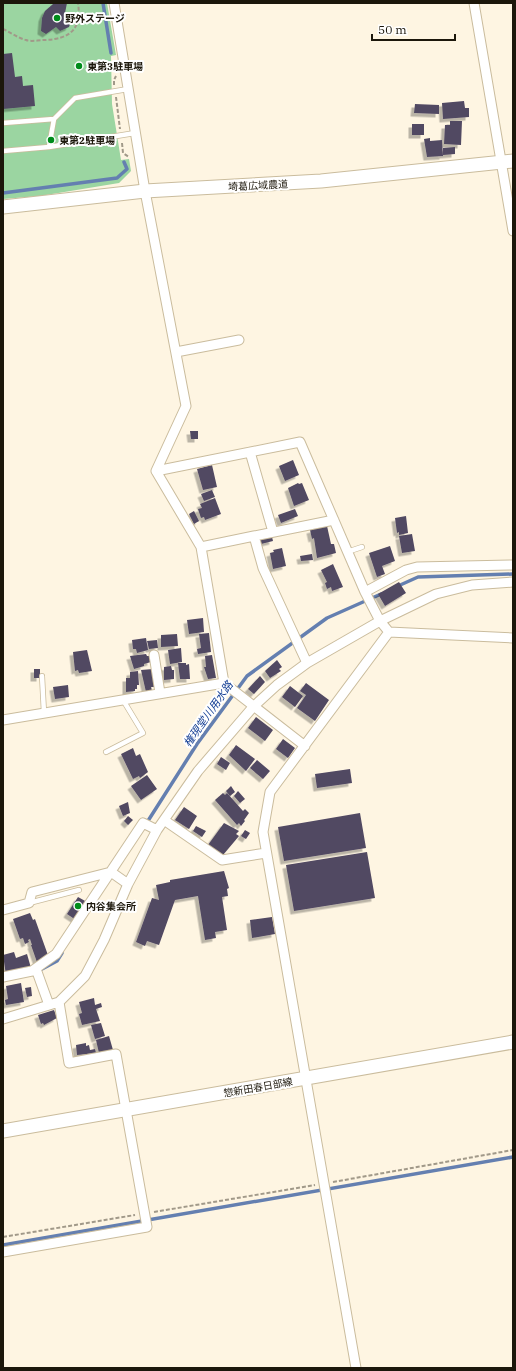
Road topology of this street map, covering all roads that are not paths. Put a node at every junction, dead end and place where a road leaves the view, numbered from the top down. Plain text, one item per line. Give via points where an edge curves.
1 (114, 3) edge
2 (474, 3) edge
3 (128, 89) junction
4 (54, 118) junction
5 (3, 123) edge
6 (135, 133) junction
7 (49, 147) junction
8 (3, 151) edge
9 (507, 162) edge
10 (145, 191) junction
11 (3, 208) edge
12 (513, 232) edge
13 (239, 340) dead end
14 (176, 352) junction
15 (250, 452) junction
16 (156, 471) junction
17 (334, 520) junction
18 (272, 532) junction
19 (254, 536) junction
20 (201, 547) junction
21 (362, 547) dead end
22 (347, 552) junction
23 (513, 564) edge
24 (513, 582) edge
25 (365, 592) junction
26 (380, 621) junction
27 (389, 632) junction
28 (513, 638) edge
29 (154, 655) dead end
30 (307, 663) junction
31 (42, 676) dead end
32 (224, 682) junction
33 (160, 693) junction
34 (123, 700) junction
35 (253, 707) junction
36 (44, 713) junction
37 (3, 720) edge
38 (305, 746) junction
39 (106, 752) dead end
40 (164, 820) junction
41 (157, 830) junction
42 (266, 853) junction
43 (111, 872) junction
44 (128, 884) junction
45 (79, 890) dead end
46 (29, 903) junction
47 (3, 910) edge
48 (36, 969) junction
49 (3, 977) edge
50 (58, 1002) junction
51 (49, 1005) junction
52 (3, 1019) edge
53 (513, 1042) edge
54 (306, 1079) junction
55 (126, 1110) junction
56 (3, 1131) edge
57 (3, 1252) edge
58 (356, 1368) edge

1 - 3 street
2 - 9 street
3 - 4 lane via 75,98
3 - 6 street
4 - 5 lane
4 - 7 lane
6 - 7 lane
6 - 10 street
7 - 8 lane
9 - 10 main road, 埼葛広域農道 via 314,182
9 - 12 street
10 - 11 main road, 埼葛広域農道
10 - 14 street
13 - 14 street
14 - 16 street via 186,406
15 - 16 street
15 - 17 street via 300,442
15 - 18 street
16 - 20 street
17 - 18 street
17 - 22 street
18 - 19 street
19 - 20 street
19 - 30 street via 263,568
20 - 32 street
21 - 22 lane
22 - 25 street
23 - 25 street via 417,567 406,570
24 - 26 street via 472,585 436,594
25 - 26 street
26 - 27 street
26 - 30 street
27 - 28 street
27 - 38 street
29 - 33 street
30 - 35 street
31 - 36 lane
32 - 33 street
32 - 35 street
33 - 34 street
34 - 36 street
34 - 39 lane via 143,733
35 - 38 street
35 - 40 street via 198,771
36 - 37 street
38 - 42 street via 270,792 262,832
40 - 41 street
40 - 42 street via 222,860
41 - 43 street via 144,823
41 - 44 street
42 - 54 street
43 - 44 street
43 - 46 street via 32,892
43 - 48 street via 56,954
44 - 50 street via 85,976
45 - 46 lane
46 - 47 street
48 - 49 street
48 - 51 street
50 - 51 street
50 - 55 street via 69,1063 116,1054
51 - 52 street
53 - 54 main road, 惣新田春日部線
54 - 55 main road, 惣新田春日部線
54 - 58 street
55 - 56 main road, 惣新田春日部線
55 - 57 street via 147,1227

